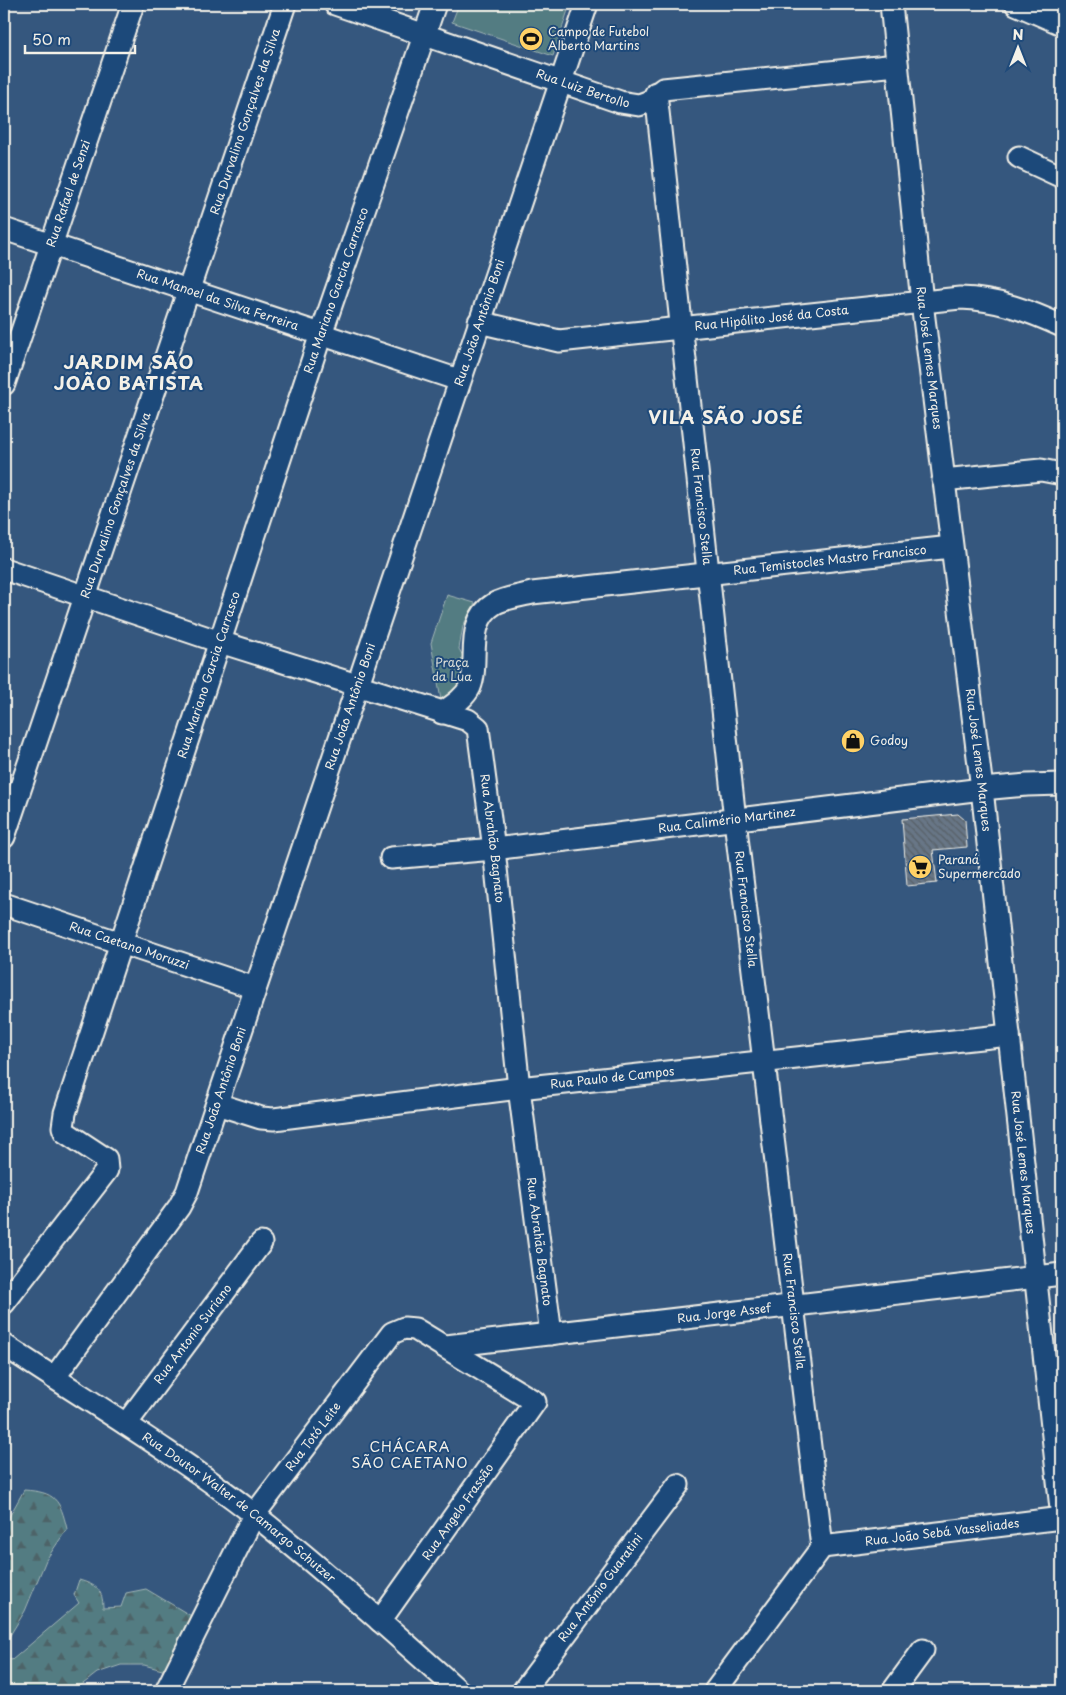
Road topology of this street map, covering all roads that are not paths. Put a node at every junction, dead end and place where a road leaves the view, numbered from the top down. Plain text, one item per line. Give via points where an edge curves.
1 (133, 4) edge
2 (285, 4) edge
3 (334, 4) edge
4 (435, 4) edge
5 (587, 4) edge
6 (891, 4) edge
7 (1016, 4) edge
8 (1062, 24) edge
9 (424, 35) junction
10 (897, 65) junction
11 (560, 82) junction
12 (656, 93) junction
13 (1019, 157) dead end
14 (1062, 177) edge
15 (4, 230) edge
16 (50, 245) junction
17 (188, 291) junction
18 (922, 302) junction
19 (479, 322) junction
20 (1062, 326) edge
21 (680, 327) junction
22 (321, 334) junction
23 (459, 380) junction
24 (4, 384) edge
25 (1062, 474) edge
26 (943, 480) junction
27 (951, 547) junction
28 (4, 569) edge
29 (708, 575) junction
30 (85, 596) junction
31 (220, 642) junction
32 (357, 685) junction
33 (442, 713) junction
34 (1062, 784) edge
35 (982, 789) junction
36 (735, 820) junction
37 (4, 837) edge
38 (494, 848) junction
39 (391, 858) dead end
40 (4, 904) edge
41 (120, 942) junction
42 (255, 988) junction
43 (1009, 1035) junction
44 (764, 1062) junction
45 (519, 1088) junction
46 (217, 1104) junction
47 (262, 1243) dead end
48 (1062, 1274) edge
49 (1037, 1278) junction
50 (4, 1303) edge
51 (792, 1304) junction
52 (551, 1334) junction
53 (4, 1345) edge
54 (446, 1346) junction
55 (54, 1378) junction
56 (535, 1402) joint
57 (126, 1424) junction
58 (678, 1485) dead end
59 (254, 1515) junction
60 (1062, 1518) edge
61 (822, 1547) junction
62 (380, 1621) junction
63 (923, 1650) dead end
64 (166, 1691) edge
65 (459, 1691) edge
66 (523, 1691) edge
67 (715, 1691) edge
68 (893, 1691) edge

1 - 16 street, Rua Rafael de Senzi
2 - 17 street, Rua Durvalino Gonçalves da Silva
3 - 9 street, Rua Luiz Bertollo
4 - 9 street, Rua Mariano Garcia Carrasco
5 - 11 street, Rua João Antônio Boni
6 - 10 street, Rua José Lemes Marques
7 - 8 street
9 - 11 street, Rua Luiz Bertollo
9 - 22 street, Rua Mariano Garcia Carrasco
10 - 12 street, Rua Luiz Bertollo via 663,89
10 - 18 street, Rua José Lemes Marques
11 - 12 street, Rua Luiz Bertollo via 639,105 650,101
11 - 19 street, Rua João Antônio Boni
12 - 21 street, Rua Francisco Stella
13 - 14 street
15 - 16 street, Rua Manoel da Silva Ferreira
16 - 17 street, Rua Manoel da Silva Ferreira
16 - 24 street, Rua Rafael de Senzi
17 - 22 street, Rua Manoel da Silva Ferreira
17 - 30 street, Rua Durvalino Gonçalves da Silva
18 - 20 street, Rua Hipólito José da Costa via 980,298 1018,306
18 - 21 street, Rua Hipólito José da Costa
18 - 26 street, Rua José Lemes Marques
19 - 21 street, Rua Hipólito José da Costa via 559,341
19 - 23 street, Rua João Antônio Boni
21 - 29 street, Rua Francisco Stella
22 - 23 street, Rua Manoel da Silva Ferreira
22 - 31 street, Rua Mariano Garcia Carrasco
23 - 32 street, Rua João Antônio Boni
25 - 26 street via 1041,470
26 - 27 street, Rua José Lemes Marques
27 - 29 street, Rua Temistocles Mastro Francisco
27 - 35 street, Rua José Lemes Marques
28 - 30 street
29 - 33 street via 532,593 495,603 485,611 476,631 470,686 460,701
29 - 36 street, Rua Francisco Stella
30 - 31 street
30 - 37 street, Rua Durvalino Gonçalves da Silva
31 - 32 street
31 - 41 street, Rua Mariano Garcia Carrasco
32 - 33 street
32 - 42 street, Rua João Antônio Boni
33 - 38 street, Rua Abrahão Bagnato via 468,720 478,728
34 - 35 street, Rua Calimério Martinez
35 - 36 street, Rua Calimério Martinez
35 - 43 street, Rua José Lemes Marques
36 - 38 street, Rua Calimério Martinez
36 - 44 street, Rua Francisco Stella
38 - 39 street, Rua Calimério Martinez
38 - 45 street, Rua Abrahão Bagnato
40 - 41 street, Rua Caetano Moruzzi
41 - 42 street, Rua Caetano Moruzzi
41 - 50 street, Rua Mariano Garcia Carrasco via 63,1122 65,1132 106,1159 107,1170
42 - 46 street, Rua João Antônio Boni
43 - 44 street, Rua Paulo de Campos
43 - 49 street, Rua José Lemes Marques
44 - 45 street, Rua Paulo de Campos
44 - 51 street, Rua Francisco Stella
45 - 46 street, Rua Paulo de Campos via 274,1119
45 - 52 street, Rua Abrahão Bagnato
46 - 55 street, Rua João Antônio Boni via 179,1208
47 - 57 street, Rua Antonio Suriano
48 - 49 street, Rua Jorge Assef
49 - 51 street, Rua Jorge Assef
49 - 60 street, Rua José Lemes Marques
51 - 52 street, Rua Jorge Assef
51 - 61 street, Rua Francisco Stella
52 - 54 street, Rua Jorge Assef
53 - 55 street, Rua Doutor Walter de Camargo Schutzer
54 - 56 street, Rua Totó Leite
54 - 59 street, Rua Totó Leite via 415,1329 404,1328 392,1333
55 - 57 street, Rua Doutor Walter de Camargo Schutzer
56 - 62 street, Rua Angelo Frassão
57 - 59 street, Rua Doutor Walter de Camargo Schutzer
58 - 66 street, Rua Antônio Guaratini
59 - 62 street, Rua Doutor Walter de Camargo Schutzer
59 - 64 street, Rua Totó Leite
60 - 61 street, Rua João Sebá Vasseliades
61 - 67 street
62 - 65 street, Rua Doutor Walter de Camargo Schutzer
63 - 68 street

